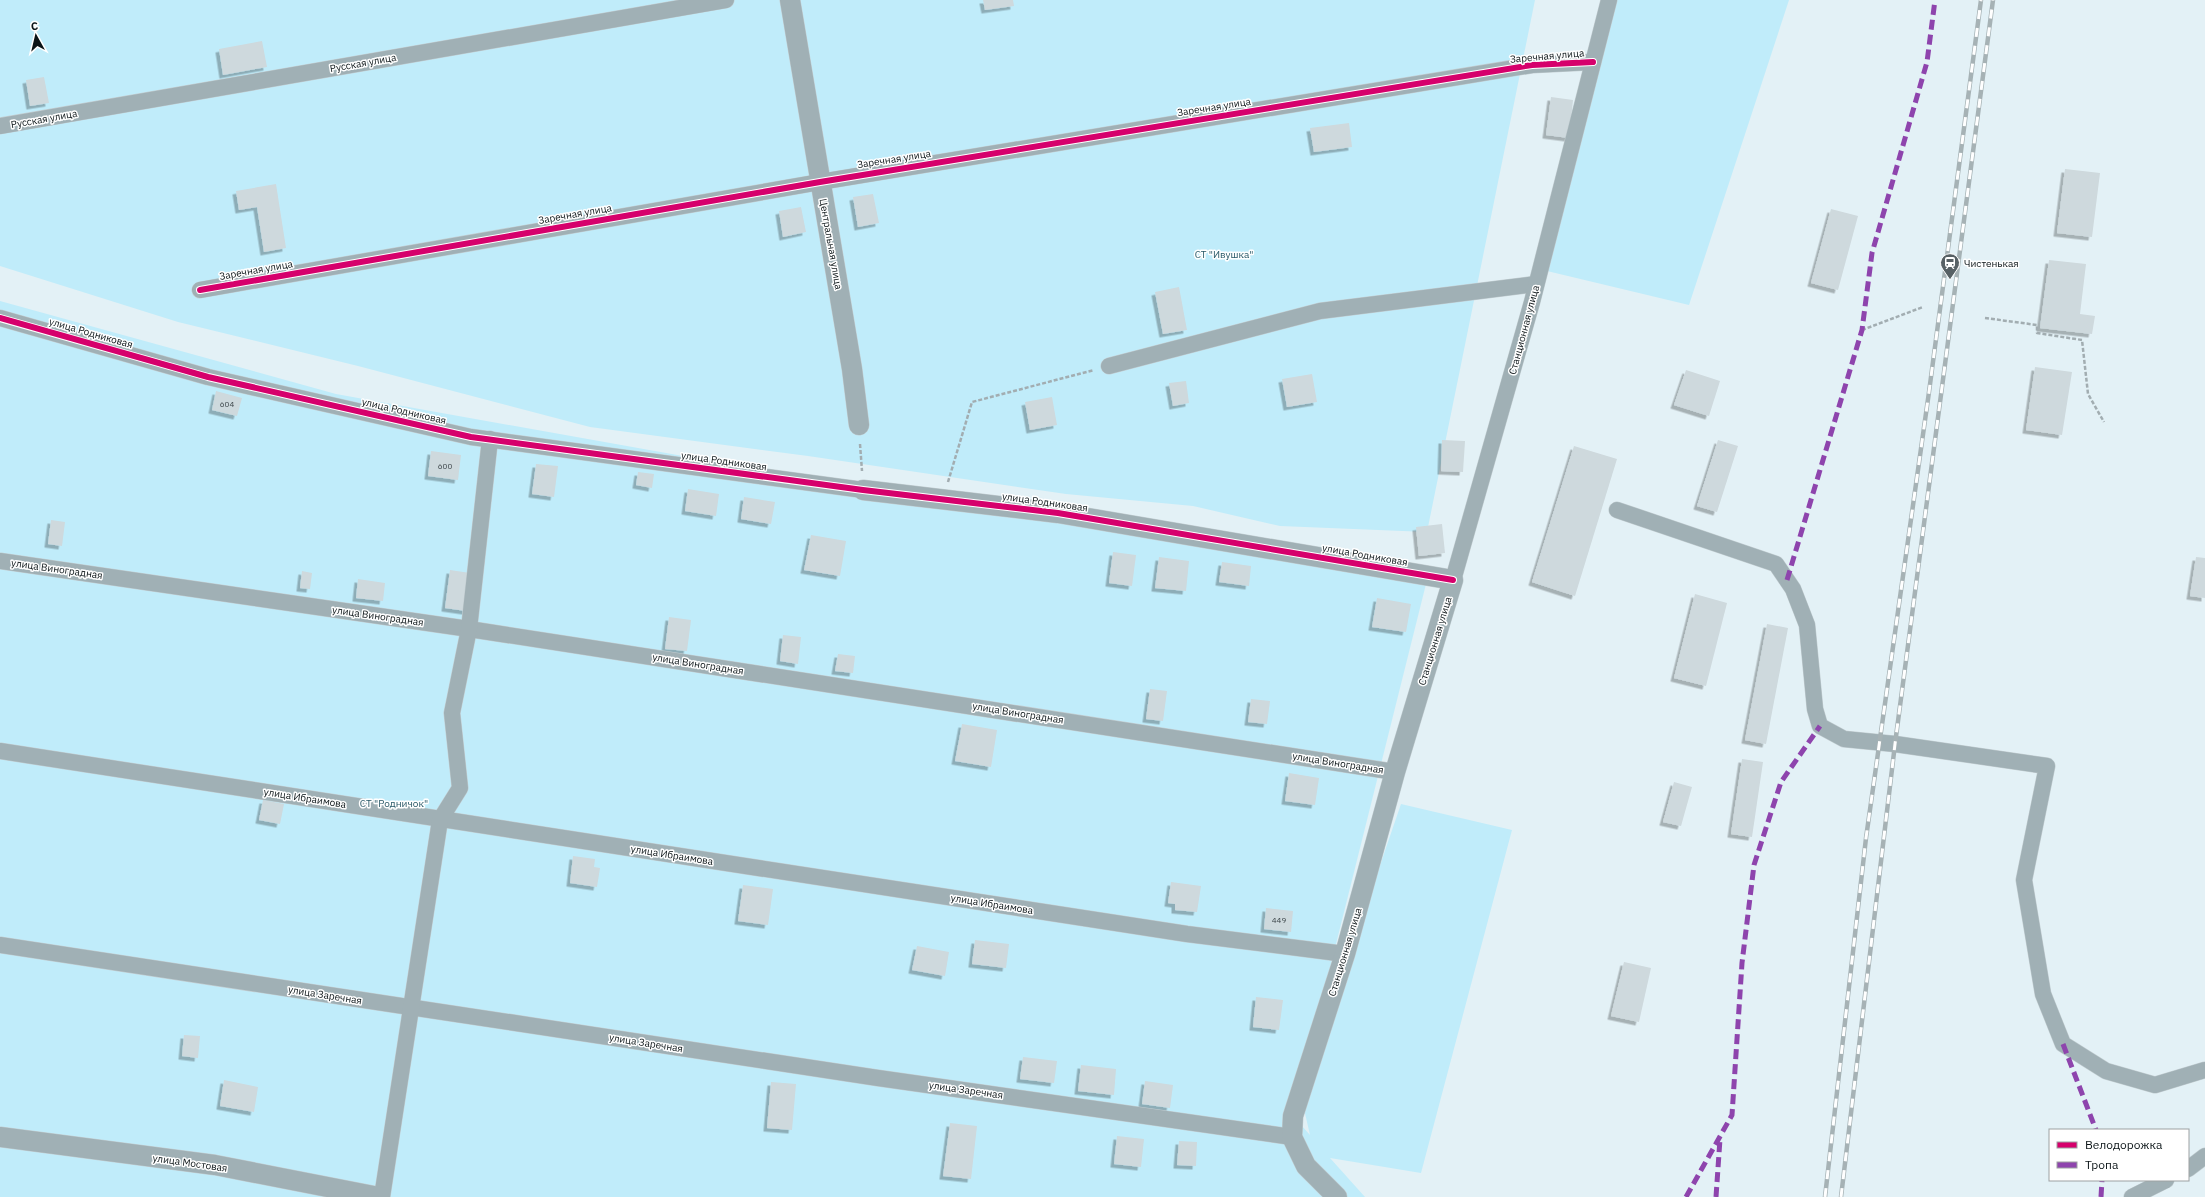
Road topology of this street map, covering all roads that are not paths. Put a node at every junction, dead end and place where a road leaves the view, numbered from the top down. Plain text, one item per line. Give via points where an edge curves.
1 (726, 0) edge
2 (790, 0) edge
3 (1609, 0) edge
4 (1593, 62) junction
5 (0, 126) edge
6 (820, 182) junction
7 (1536, 284) junction
8 (200, 290) dead end
9 (0, 318) edge
10 (1109, 366) road end
11 (859, 426) road end
12 (490, 439) junction
13 (864, 490) joint
14 (1617, 510) dead end
15 (0, 561) edge
16 (1453, 580) junction
17 (469, 629) junction
18 (0, 751) edge
19 (1395, 772) junction
20 (440, 820) junction
21 (0, 945) edge
22 (1345, 954) junction
23 (412, 1008) junction
24 (2205, 1070) edge
25 (0, 1137) edge
26 (1292, 1137) junction
27 (2205, 1156) edge
28 (2189, 1168) edge
29 (2164, 1181) edge
30 (380, 1197) edge
31 (1337, 1197) edge
32 (2132, 1197) edge

1 - 5 street, Русская улица
2 - 6 street, Центральная улица
3 - 4 street, Станционная улица
4 - 6 street, Заречная улица via 1532,65
4 - 7 street, Станционная улица
6 - 8 street, Заречная улица
6 - 11 street, Центральная улица via 852,369
7 - 10 street via 1320,311
7 - 16 street, Станционная улица
9 - 12 street, улица Родниковая via 208,377 471,437
12 - 13 street, улица Родниковая
12 - 17 street
13 - 16 street, улица Родниковая via 1058,513
14 - 24 street via 1776,564 1793,589 1807,625 1815,709 1820,726 1844,739 2047,766 2024,880 2043,994 2063,1044 2106,1071 2154,1085
15 - 17 street, улица Виноградная
16 - 19 street, Станционная улица
17 - 19 street, улица Виноградная
17 - 20 street via 452,713 460,788
18 - 20 street, улица Ибраимова
19 - 22 street, Станционная улица
20 - 22 street, улица Ибраимова via 1187,934
20 - 23 street
21 - 23 street, улица Заречная
22 - 26 street, Станционная улица via 1293,1116
23 - 26 street, улица Заречная
23 - 30 street
25 - 30 street, улица Мостовая via 214,1165
26 - 31 street, Станционная улица via 1306,1166
27 - 28 street
29 - 32 street

